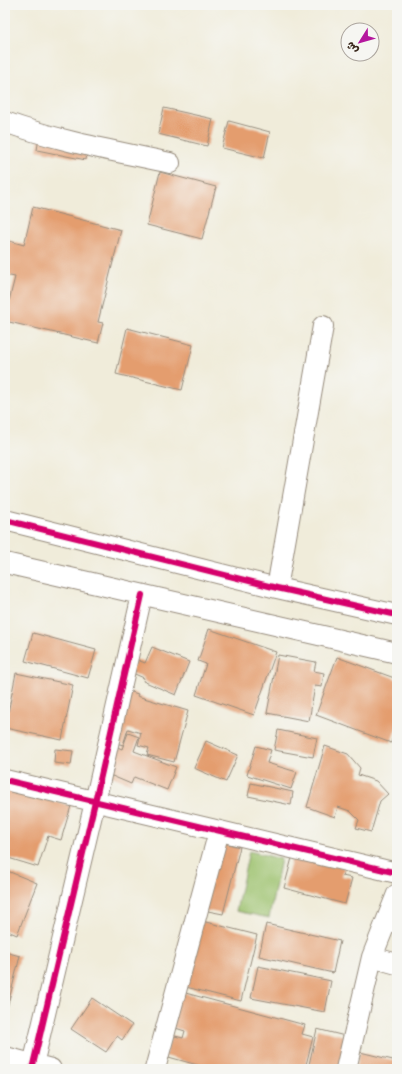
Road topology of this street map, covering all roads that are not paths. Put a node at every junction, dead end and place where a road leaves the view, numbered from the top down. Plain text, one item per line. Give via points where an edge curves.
1 (5, 122) edge
2 (170, 163) dead end
3 (323, 326) dead end
4 (5, 520) edge
5 (5, 563) edge
6 (278, 588) junction
7 (142, 595) junction
8 (397, 615) edge
9 (397, 653) edge
10 (5, 780) edge
11 (96, 802) junction
12 (219, 831) junction
13 (397, 873) edge
14 (397, 894) edge
15 (372, 957) junction
16 (397, 964) edge
17 (5, 1058) edge
18 (38, 1068) edge
19 (156, 1069) edge
20 (346, 1069) edge

1 - 2 street via 50,136
3 - 6 street
4 - 6 street
5 - 7 street
6 - 8 street
7 - 9 street
7 - 11 street
10 - 11 street
11 - 12 street
11 - 18 street
12 - 13 street
12 - 19 street
14 - 15 street
15 - 16 street
15 - 20 street
17 - 18 street

